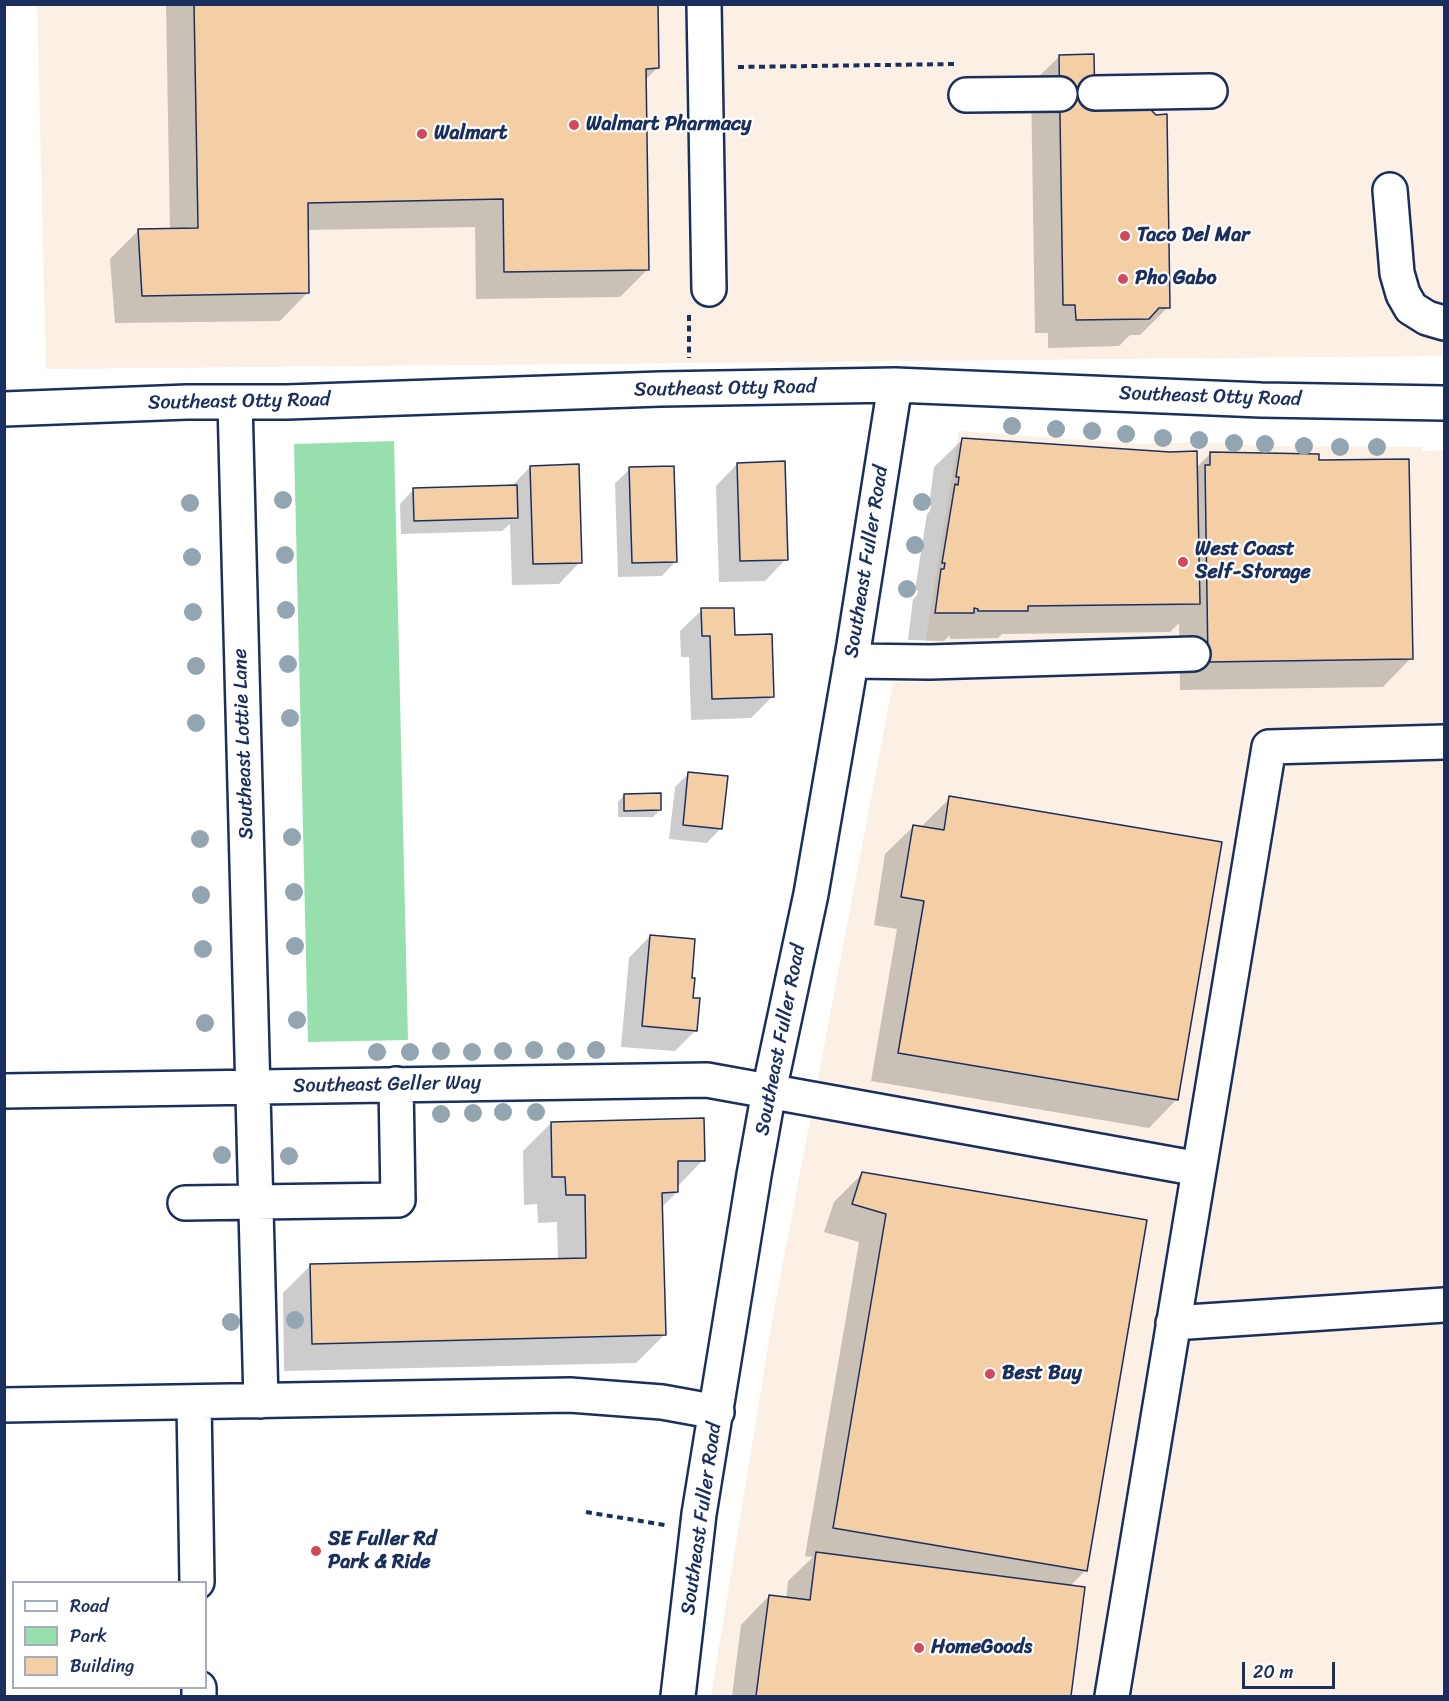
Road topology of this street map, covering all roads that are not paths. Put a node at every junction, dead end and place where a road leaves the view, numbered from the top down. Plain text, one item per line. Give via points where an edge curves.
1 (705, 4) edge
2 (1210, 91) dead end
3 (1095, 93) dead end
4 (1060, 94) dead end
5 (966, 95) dead end
6 (1390, 190) dead end
7 (709, 289) dead end
8 (1444, 323) edge
9 (895, 385) junction
10 (235, 402) junction
11 (1444, 402) edge
12 (4, 409) edge
13 (1192, 654) dead end
14 (851, 661) junction
15 (1444, 742) edge
16 (396, 1084) junction
17 (253, 1087) junction
18 (4, 1091) edge
19 (770, 1091) junction
20 (1199, 1169) junction
21 (257, 1202) junction
22 (185, 1203) dead end
23 (1444, 1305) edge
24 (1173, 1323) junction
25 (261, 1401) junction
26 (194, 1402) junction
27 (4, 1405) edge
28 (717, 1412) junction
29 (197, 1581) edge
30 (678, 1696) edge
31 (1112, 1696) edge

1 - 7 street
2 - 3 street
4 - 5 street
6 - 8 street via 1397,273 1403,294 1411,308
9 - 10 street, Southeast Otty Road
9 - 11 street, Southeast Otty Road via 1261,400
9 - 14 street, Southeast Fuller Road
10 - 12 street, Southeast Otty Road
10 - 17 street, Southeast Lottie Lane
13 - 14 street
14 - 19 street, Southeast Fuller Road via 811,894
15 - 20 street via 1269,747
16 - 17 street, Southeast Geller Way
16 - 19 street, Southeast Geller Way via 707,1080
16 - 21 street via 398,1200
17 - 18 street, Southeast Geller Way
17 - 21 street, Southeast Lottie Lane
19 - 20 street, Southeast Geller Way
19 - 28 street, Southeast Fuller Road
20 - 24 street
21 - 22 street
21 - 25 street, Southeast Lottie Lane
23 - 24 street
24 - 31 street
25 - 26 street
25 - 28 street via 570,1395 663,1401
26 - 27 street
26 - 29 street
28 - 30 street, Southeast Fuller Road via 697,1531

